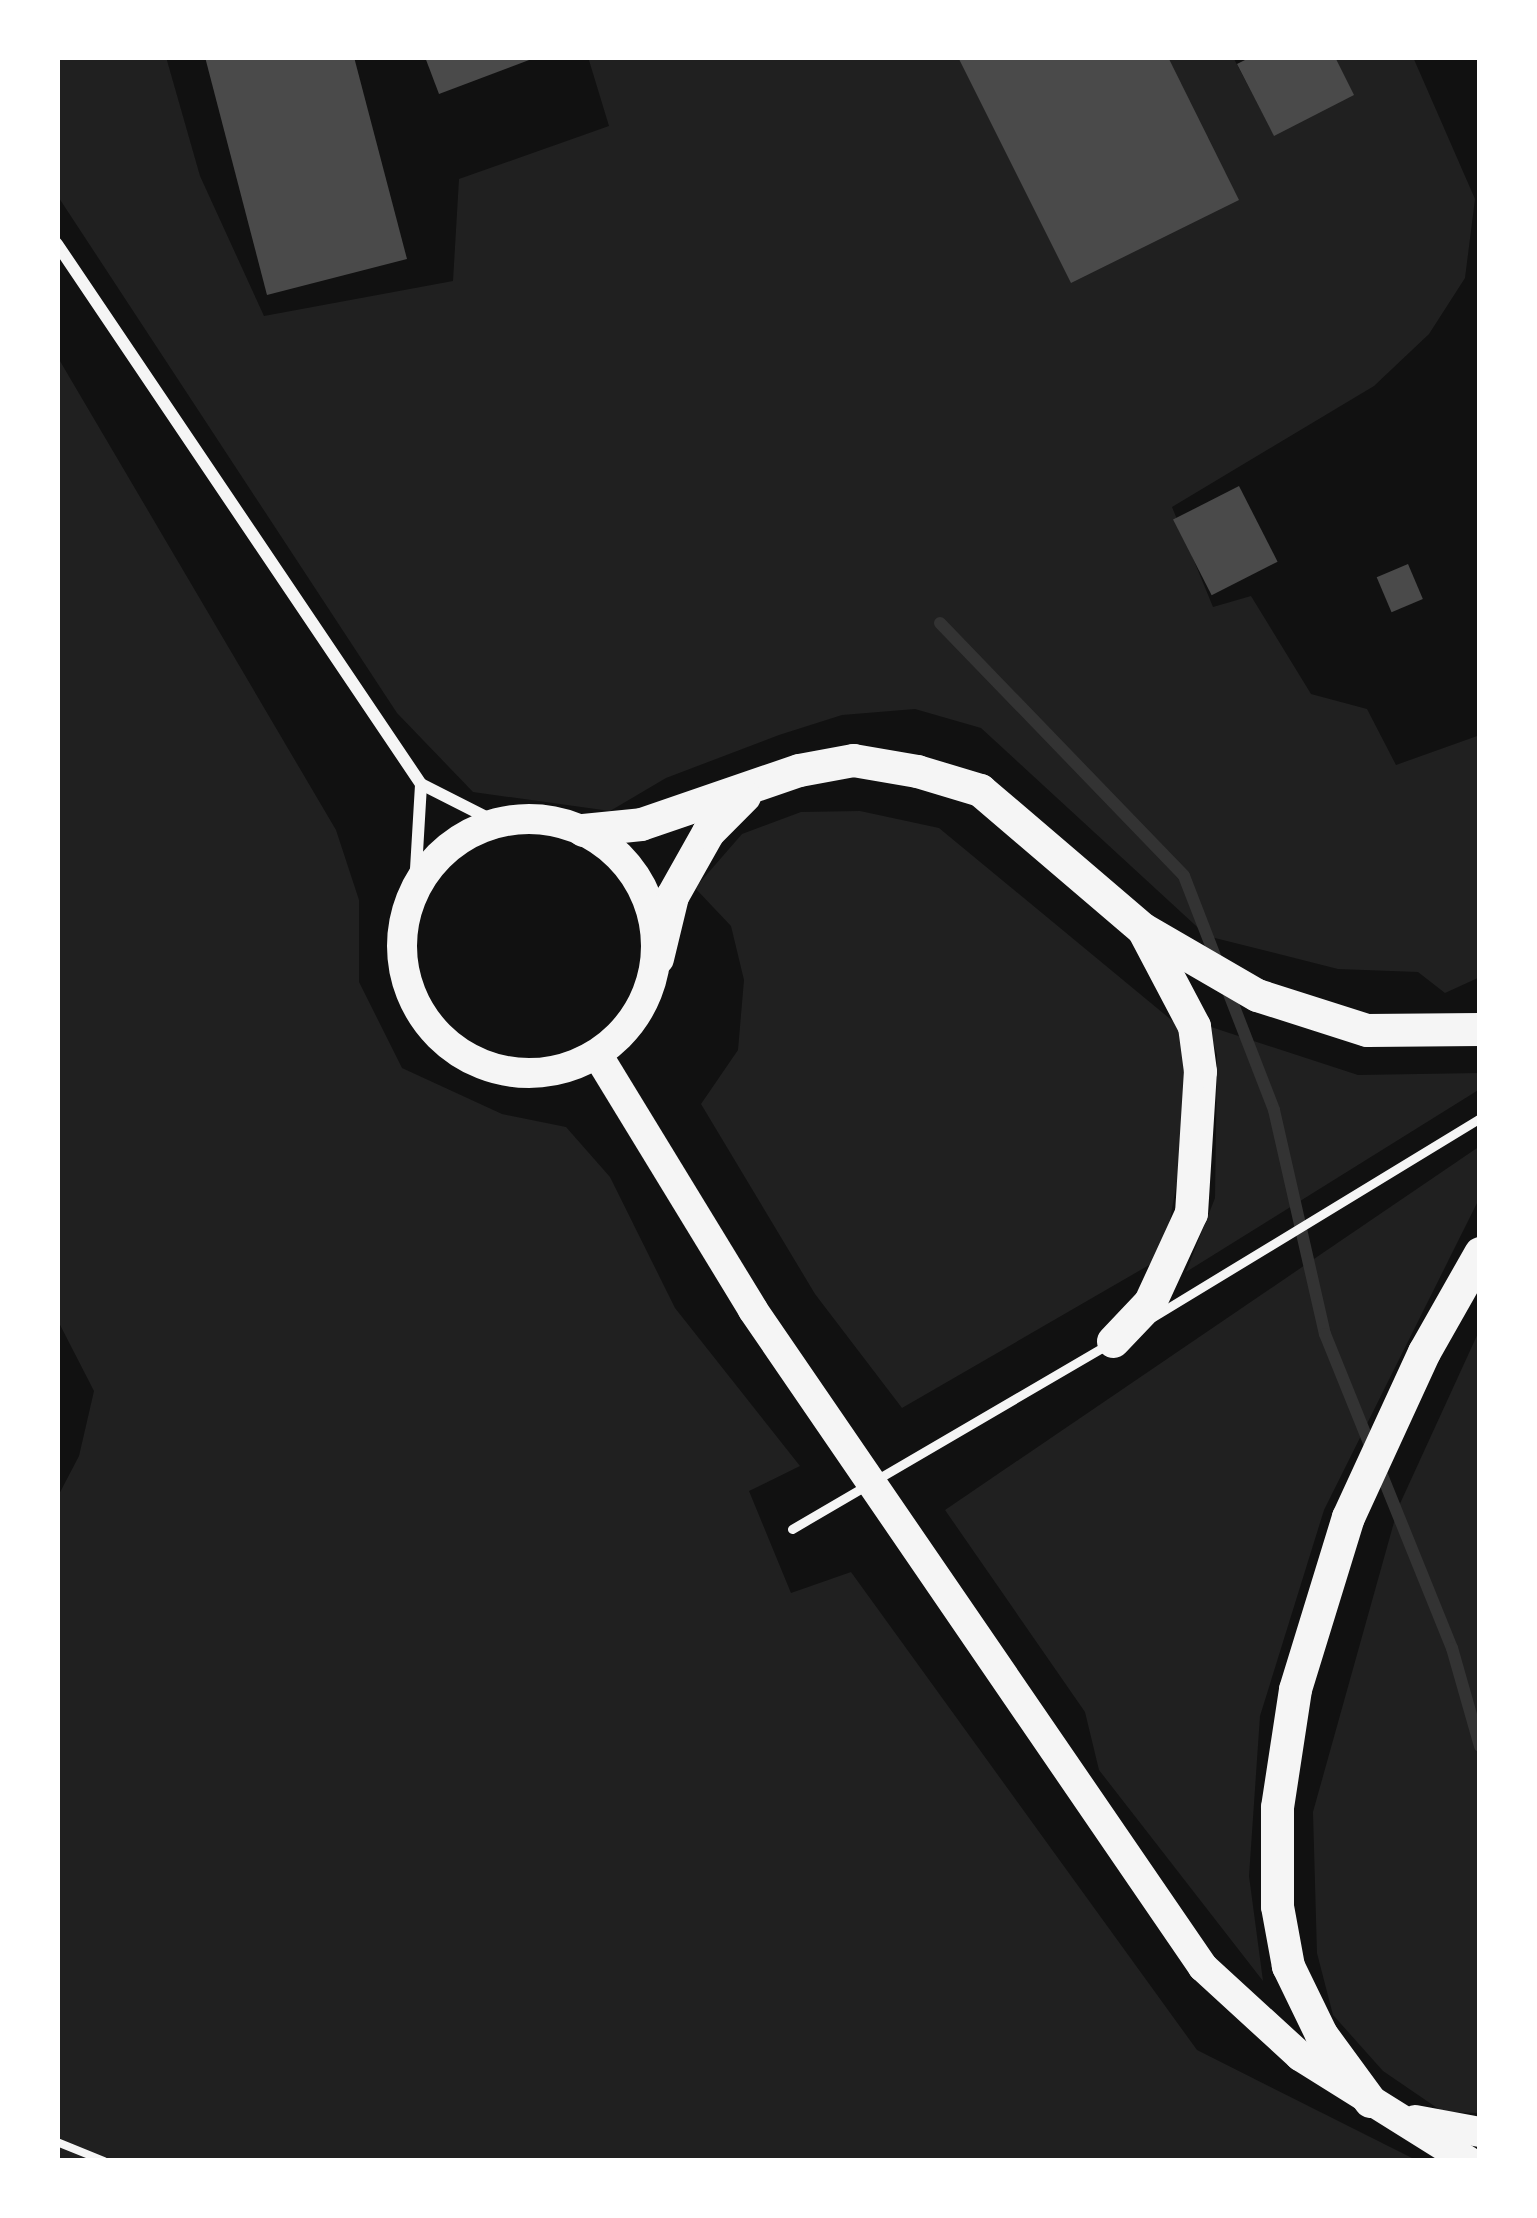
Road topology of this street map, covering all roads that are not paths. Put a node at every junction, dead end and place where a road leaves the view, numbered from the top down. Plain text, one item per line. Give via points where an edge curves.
1 (57, 244) edge
2 (421, 784) junction
3 (746, 794) junction
4 (496, 822) junction
5 (583, 830) junction
6 (416, 886) junction
7 (1143, 929) junction
8 (657, 958) junction
9 (1480, 1029) edge
10 (597, 1054) junction
11 (1480, 1118) edge
12 (1480, 1253) edge
13 (1113, 1341) junction
14 (792, 1529) dead end
15 (1370, 2101) junction
16 (1401, 2118) junction
17 (1480, 2132) edge
18 (1468, 2161) edge

1 - 2 street
2 - 4 street
2 - 6 street
3 - 5 highway via 641,824
3 - 7 highway via 799,770 854,760 980,790
3 - 8 highway via 707,832 672,896
4 - 5 main road via 540,820
4 - 6 main road via 436,858
5 - 8 main road via 640,882
6 - 10 main road via 402,926 403,968 416,1007 442,1040 477,1063 517,1073 558,1070
7 - 9 highway via 1257,995 1367,1030
7 - 13 highway via 1194,1026 1200,1071 1191,1213 1150,1302
8 - 10 main road via 627,1029
10 - 15 main road via 753,1310 1203,1967 1246,2013
11 - 13 lane
12 - 15 highway via 1362,1488 1295,1689 1277,1807 1277,1906 1288,1966 1321,2034
13 - 14 lane
15 - 16 main road
16 - 17 main road
16 - 18 main road

